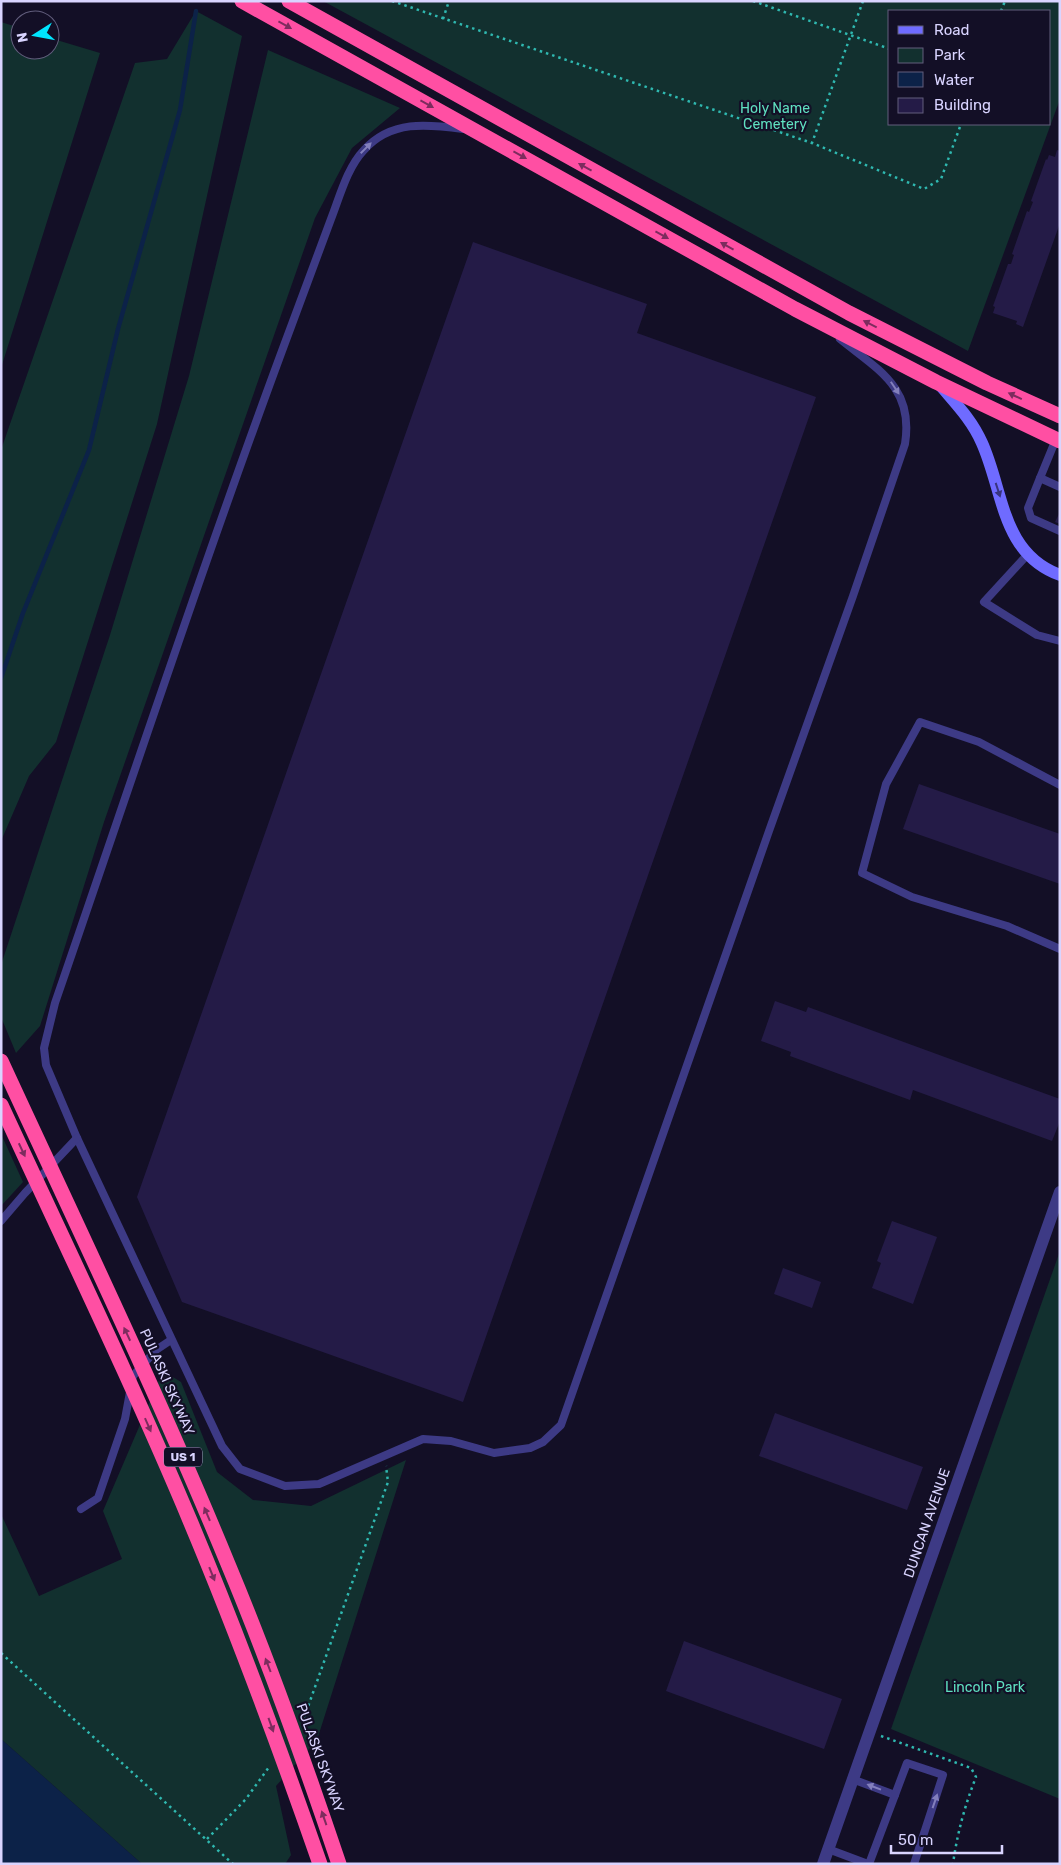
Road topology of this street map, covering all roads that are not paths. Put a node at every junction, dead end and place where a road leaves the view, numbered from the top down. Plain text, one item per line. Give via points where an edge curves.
1 (242, 1) edge
2 (289, 1) edge
3 (478, 132) junction
4 (819, 322) junction
5 (936, 382) junction
6 (1060, 416) edge
7 (1058, 440) edge
8 (1040, 478) junction
9 (1060, 487) edge
10 (1060, 531) edge
11 (1028, 554) junction
12 (1060, 575) edge
13 (1060, 641) edge
14 (1060, 786) edge
15 (1060, 949) edge
16 (1, 1061) edge
17 (1, 1105) edge
18 (77, 1138) junction
19 (1060, 1192) edge
20 (1, 1221) edge
21 (171, 1340) junction
22 (81, 1509) dead end
23 (852, 1779) junction
24 (895, 1795) junction
25 (828, 1849) junction
26 (320, 1864) edge
27 (339, 1864) edge
28 (823, 1864) edge
29 (869, 1864) edge
30 (914, 1864) edge

1 -> 3 highway
6 -> 2 highway via 849,313
3 -> 4 highway
18 -> 3 lane via 46,1065 44,1048 55,1003 277,365 343,190 358,158 386,132 415,125
4 - 5 highway
4 -> 21 lane via 897,390 904,408 905,444 562,1425 543,1442 530,1448 494,1453 451,1441 423,1438 319,1484 285,1486 240,1469 222,1446
5 - 7 highway
5 -> 11 main road via 972,423 983,444 1010,528
7 - 8 lane
8 - 9 lane
8 - 10 lane via 1028,508 1031,518
11 - 12 main road via 1046,569
11 - 13 lane via 984,602 1037,635
14 - 15 lane via 979,742 920,722 886,784 862,873 912,897 1007,926
27 -> 16 highway, PULASKI SKYWAY / US 1, bridge via 275,1682 208,1515
17 -> 26 highway, US 1, bridge via 191,1522 251,1672
18 - 20 lane
18 - 21 lane
19 - 23 street, DUNCAN AVENUE
21 - 22 lane via 156,1350 133,1376 125,1419 98,1498
24 -> 23 lane
23 - 25 street, DUNCAN AVENUE
24 - 29 lane
30 -> 24 lane via 943,1775 907,1762
25 - 28 street, DUNCAN AVENUE
25 - 29 lane

